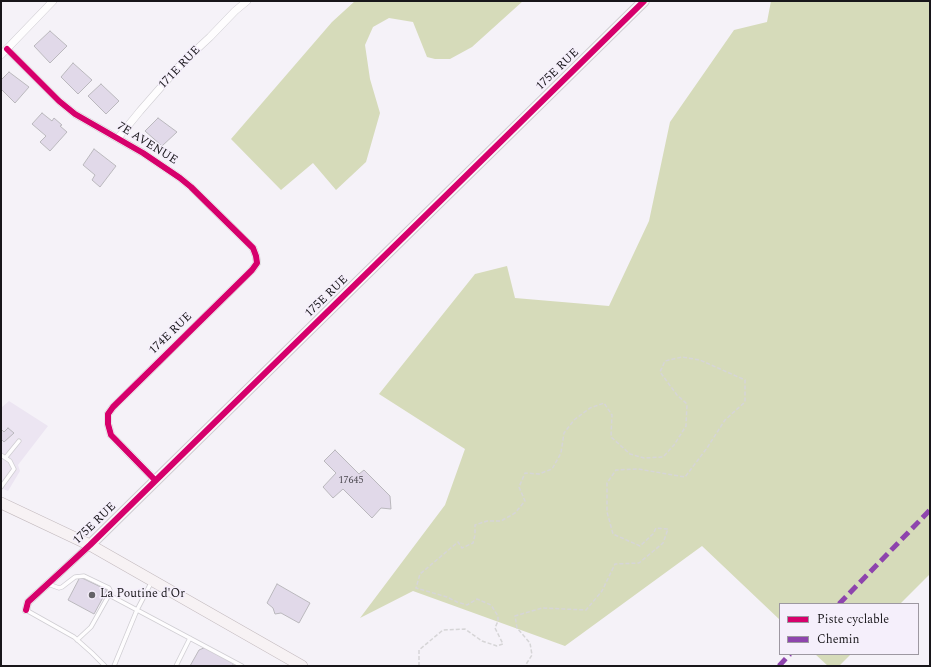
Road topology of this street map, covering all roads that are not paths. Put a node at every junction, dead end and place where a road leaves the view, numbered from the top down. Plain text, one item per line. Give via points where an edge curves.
1 (53, 1) edge
2 (246, 1) edge
3 (644, 1) edge
4 (7, 49) junction
5 (1, 55) edge
6 (118, 138) junction
7 (252, 270) joint
8 (19, 441) dead end
9 (1, 455) edge
10 (6, 457) junction
11 (155, 480) junction
12 (1, 487) edge
13 (1, 503) edge
14 (90, 545) junction
15 (152, 580) junction
16 (48, 584) junction
17 (109, 595) junction
18 (26, 610) joint
19 (137, 610) junction
20 (190, 638) junction
21 (77, 640) junction
22 (295, 664) edge
23 (105, 666) edge
24 (114, 666) edge
25 (176, 666) edge
26 (242, 666) edge

1 - 4 street
2 - 6 street, 171E RUE via 182,63
3 - 11 street, 175E RUE
4 - 5 street
4 - 6 street, 7E AVENUE via 75,114
6 - 7 street, 7E AVENUE via 144,153 196,192 252,248 256,263
7 - 11 street, 174E RUE via 108,414 111,435
8 - 10 lane
9 - 10 lane
10 - 12 lane via 14,469
11 - 14 street, 175E RUE
13 - 14 main road
14 - 15 main road
14 - 16 street, 175E RUE
15 - 19 lane
15 - 22 main road
16 - 17 lane via 62,587 81,575 109,588
16 - 18 street, 175E RUE via 28,602
17 - 19 lane
17 - 21 lane via 91,627
18 - 21 lane
19 - 20 lane
19 - 24 lane
20 - 25 lane
20 - 26 lane
21 - 23 lane

